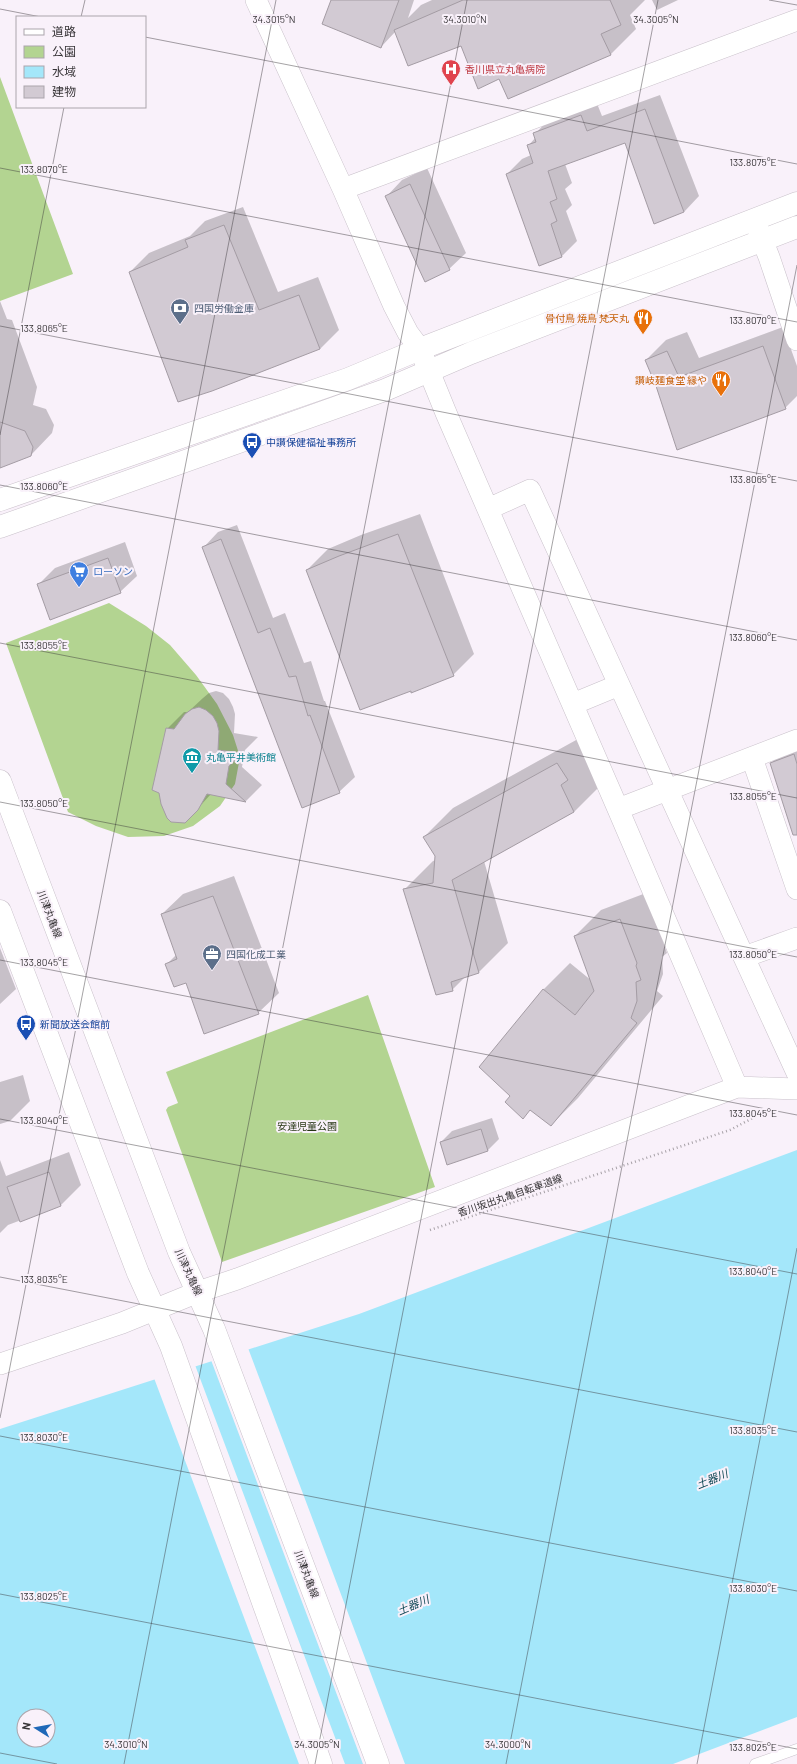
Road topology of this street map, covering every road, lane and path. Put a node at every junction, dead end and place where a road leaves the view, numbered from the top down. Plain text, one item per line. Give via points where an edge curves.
1 (256, 0) edge
2 (797, 20) edge
3 (344, 189) junction
4 (797, 203) edge
5 (754, 219) junction
6 (797, 227) edge
7 (763, 241) junction
8 (797, 340) edge
9 (420, 349) junction
10 (429, 370) junction
11 (0, 500) edge
12 (488, 509) junction
13 (0, 527) edge
14 (619, 685) junction
15 (573, 704) junction
16 (797, 740) edge
17 (752, 758) junction
18 (0, 781) edge
19 (667, 791) junction
20 (618, 809) junction
21 (797, 889) edge
22 (0, 910) edge
23 (797, 938) edge
24 (744, 957) junction
25 (797, 1073) edge
26 (737, 1087) junction
27 (797, 1089) edge
28 (770, 1108) dead end
29 (430, 1231) dead end
30 (198, 1292) junction
31 (155, 1310) junction
32 (0, 1364) edge
33 (797, 1749) edge
34 (321, 1764) edge
35 (378, 1764) edge
36 (755, 1764) edge

1 - 3 street
2 - 3 street
3 - 9 street via 394,306
4 - 5 main road
5 - 7 street
5 - 9 main road
6 - 7 main road
7 - 8 street
7 - 10 main road
9 - 10 street
9 - 11 main road via 340,382
10 - 12 street
10 - 13 main road via 385,390
12 - 14 street via 530,490
12 - 15 street
14 - 15 street
14 - 19 street
15 - 20 street
16 - 17 street
17 - 19 street
17 - 21 street
18 - 30 main road, 川津丸亀線 via 174,1238
19 - 20 street
19 - 24 street
20 - 26 street
22 - 31 main road via 138,1273
23 - 24 street
24 - 25 street
26 - 27 street
26 - 30 street
28 - 29 path, 香川坂出丸亀自転車道線 via 730,1130
30 - 31 street
30 - 35 main road, 川津丸亀線
31 - 32 street
31 - 34 main road via 171,1346
33 - 36 lane

